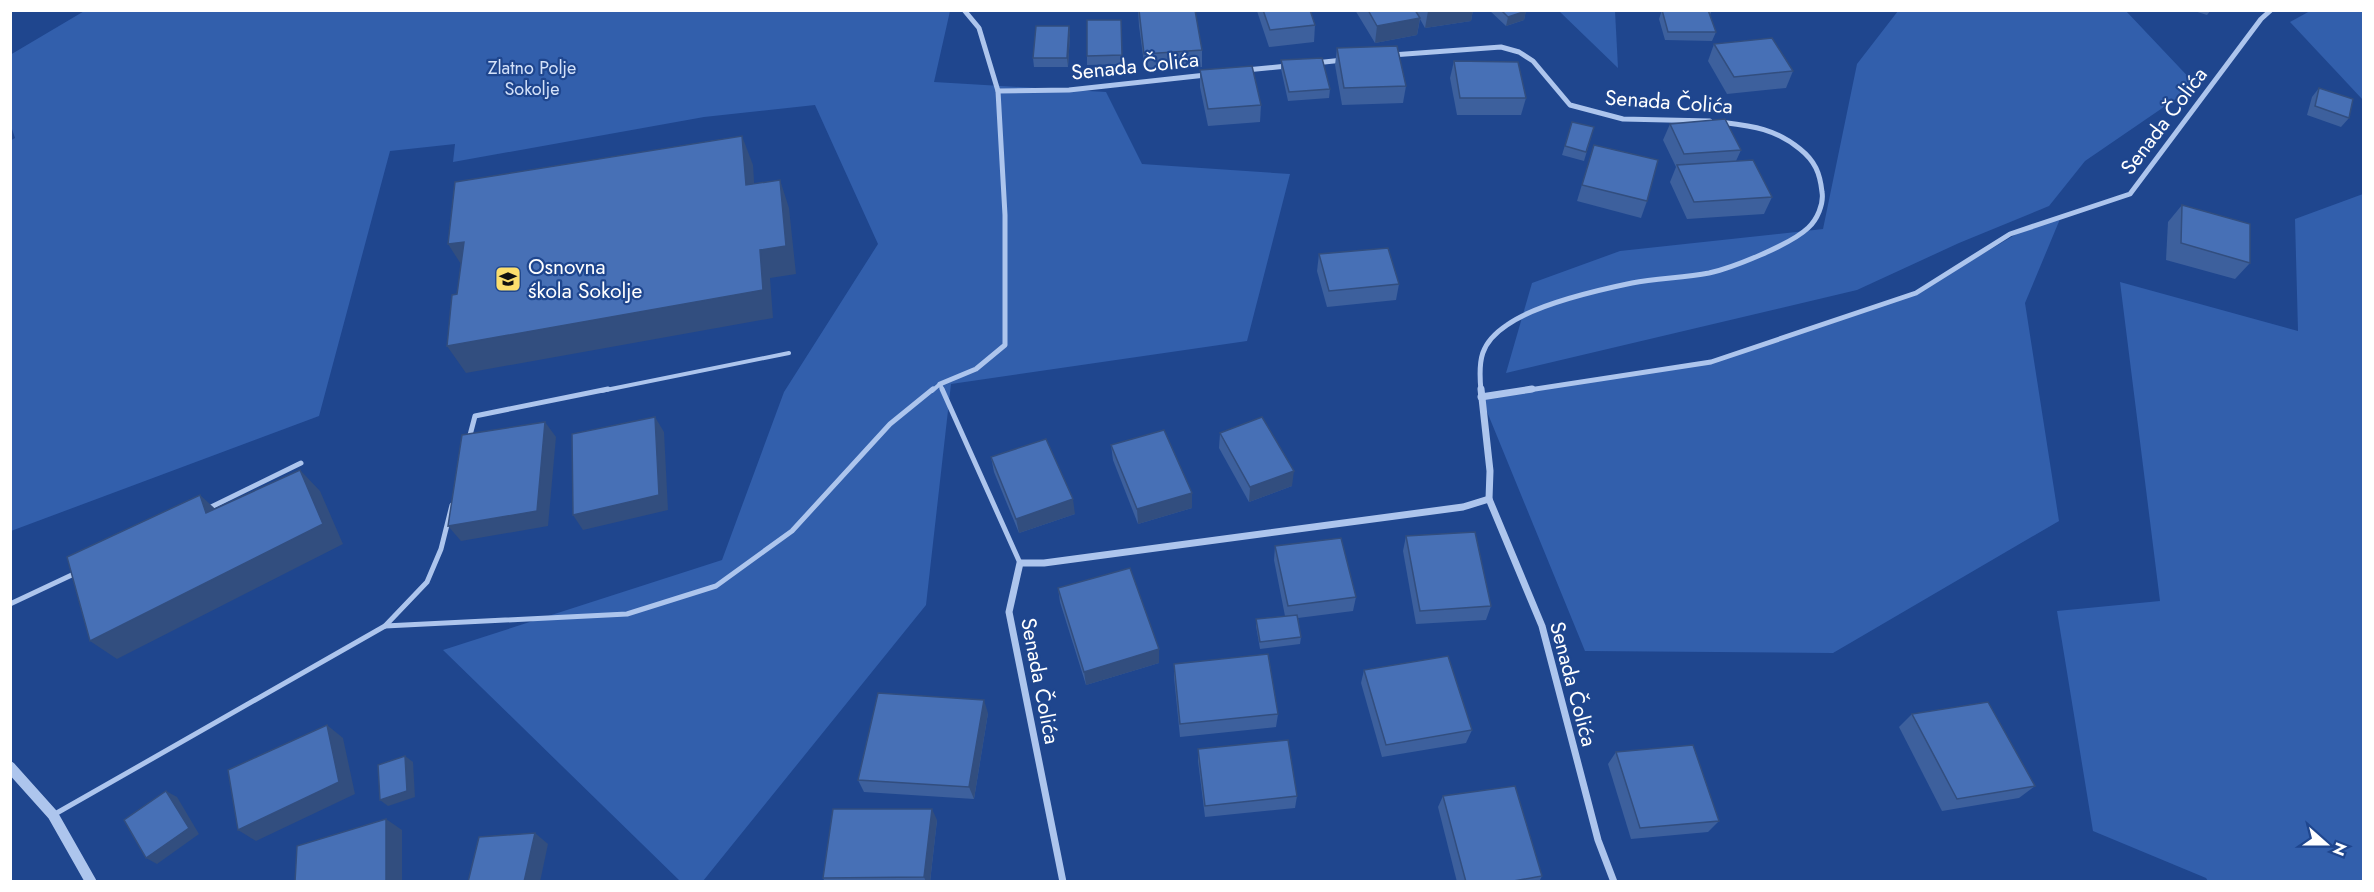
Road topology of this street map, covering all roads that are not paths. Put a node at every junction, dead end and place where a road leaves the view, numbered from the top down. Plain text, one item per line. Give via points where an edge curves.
1 (964, 10) edge
2 (2271, 10) edge
3 (1379, 56) edge
4 (1345, 60) edge
5 (1311, 63) edge
6 (1299, 65) edge
7 (1242, 71) edge
8 (1219, 74) edge
9 (998, 91) junction
10 (789, 353) dead end
11 (940, 384) junction
12 (1481, 397) junction
13 (466, 449) edge
14 (301, 463) dead end
15 (455, 494) edge
16 (1489, 499) junction
17 (204, 510) edge
18 (1020, 563) junction
19 (86, 568) edge
20 (10, 604) edge
21 (385, 626) junction
22 (10, 767) edge
23 (52, 815) junction
24 (91, 882) edge
25 (1063, 882) edge
26 (1614, 882) edge

1 - 9 street via 979,28
2 - 12 street, Senada Čolića via 2130,194 2010,234 1916,293 1711,362
3 - 12 street, Senada Čolića via 1502,47 1519,51 1533,61 1570,105 1623,119 1737,122 1765,128 1811,158 1820,176 1823,197 1817,216 1807,229 1756,257 1710,273 1632,283 1557,303 1509,323 1487,340 1479,368
4 - 5 street
6 - 7 street
8 - 9 street, Senada Čolića via 1069,90
9 - 11 street via 1005,214 1005,345 976,369
10 - 13 lane via 475,416
11 - 18 lane
11 - 21 lane via 890,424 792,531 716,586 627,615
12 - 16 street, Senada Čolića via 1490,471
14 - 17 lane
15 - 21 lane via 441,549 427,582
16 - 18 street via 1463,507 1044,563
16 - 26 street, Senada Čolića via 1542,626 1598,840
18 - 25 street, Senada Čolića via 1009,612
19 - 20 lane
21 - 23 lane
22 - 23 street
23 - 24 street

